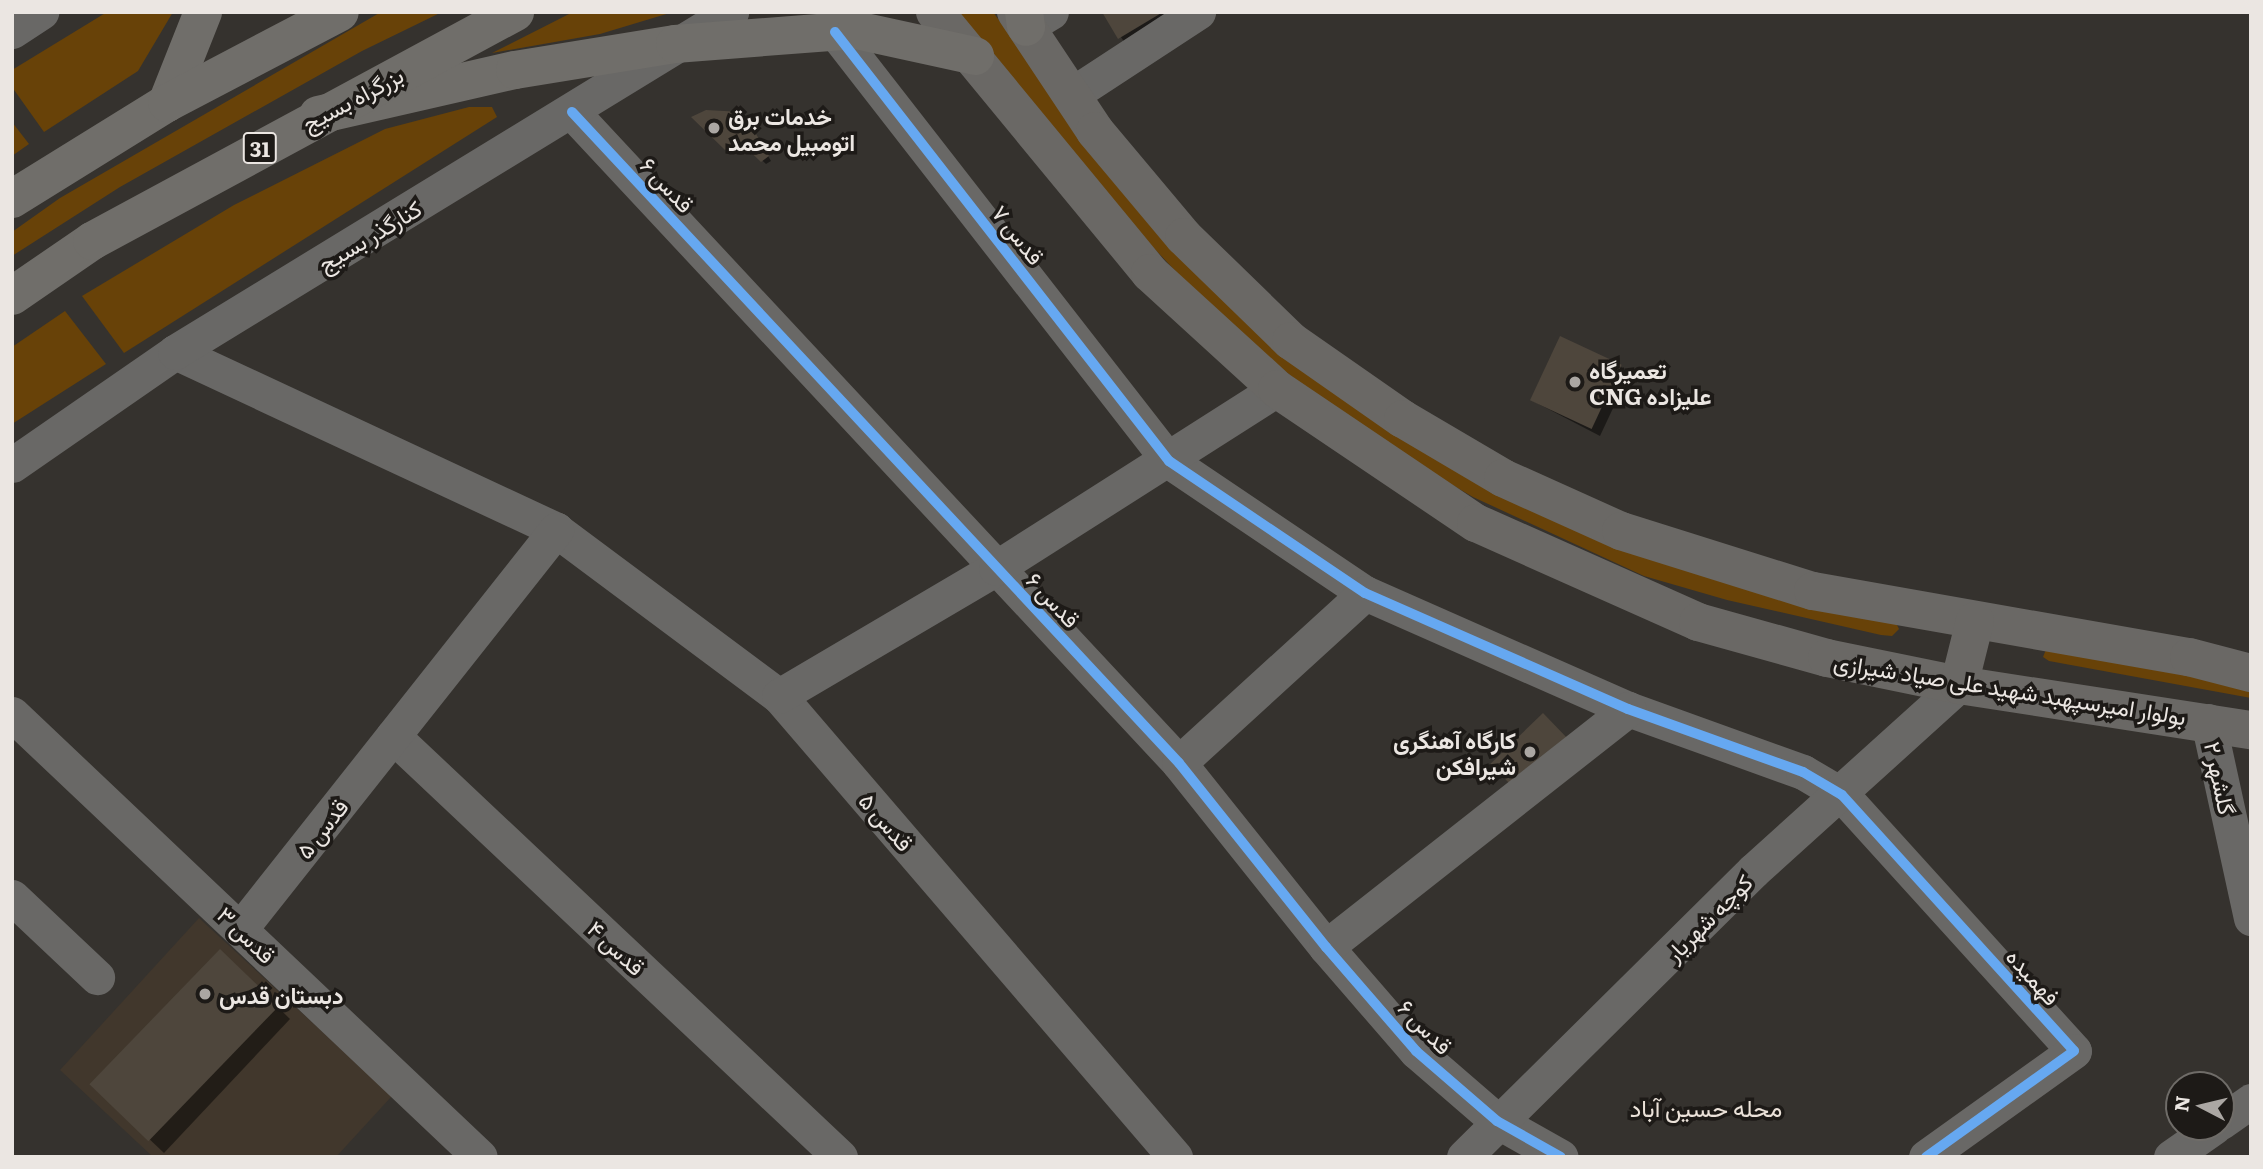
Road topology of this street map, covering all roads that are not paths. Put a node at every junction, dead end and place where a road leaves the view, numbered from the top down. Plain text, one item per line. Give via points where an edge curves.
1 (41, 12) edge
2 (203, 12) edge
3 (340, 12) edge
4 (515, 12) edge
5 (731, 12) edge
6 (935, 12) edge
7 (1198, 12) edge
8 (1029, 16) edge
9 (12, 30) edge
10 (835, 32) junction
11 (675, 44) junction
12 (975, 56) junction
13 (1071, 95) junction
14 (167, 103) junction
15 (572, 112) junction
16 (318, 115) junction
17 (12, 199) edge
18 (12, 296) edge
19 (176, 352) junction
20 (1277, 389) junction
21 (1170, 461) junction
22 (12, 465) edge
23 (556, 530) junction
24 (996, 568) junction
25 (1365, 593) junction
26 (1975, 621) junction
27 (2251, 673) edge
28 (1959, 685) junction
29 (779, 696) junction
30 (1628, 709) junction
31 (12, 714) edge
32 (2208, 721) junction
33 (2251, 730) edge
34 (393, 736) junction
35 (1180, 763) junction
36 (1842, 795) junction
37 (12, 897) edge
38 (2251, 918) edge
39 (241, 928) junction
40 (1326, 947) junction
41 (97, 977) dead end
42 (2251, 1101) edge
43 (2235, 1112) edge
44 (1497, 1121) junction
45 (2194, 1141) edge
46 (480, 1157) edge
47 (840, 1157) edge
48 (1175, 1157) edge
49 (1464, 1157) edge
50 (1561, 1157) edge
51 (1926, 1157) edge
52 (2171, 1157) edge

1 - 9 street
2 - 14 highway
3 - 14 highway
4 - 16 highway, بزرگراه بسیج / 31
5 - 11 street, کنارگذر بسیج
6 - 12 main road, بولوار امیرسپهبد شهید علی صیاد شیرازی
7 - 13 street
8 - 13 main road
10 - 11 highway
10 - 12 highway via 856,30
10 - 21 street, قدس ۷
11 - 15 street, کنارگذر بسیج
11 - 16 highway via 515,70
12 - 20 main road, بولوار امیرسپهبد شهید علی صیاد شیرازی via 1150,273
13 - 26 main road via 1184,237 1291,341 1403,419 1503,478 1621,531 1813,591
14 - 17 highway
15 - 19 street, کنارگذر بسیج
15 - 24 street, قدس ۶
16 - 18 highway, بزرگراه بسیج / 31 via 92,242
19 - 22 street, کنارگذر بسیج
19 - 23 street, قدس ۵
20 - 21 street
20 - 28 main road, بولوار امیرسپهبد شهید علی صیاد شیرازی via 1476,523 1611,586 1698,622 1827,658
21 - 24 street
21 - 25 street, قدس ۷
23 - 29 street, قدس ۵
23 - 34 street, قدس ۵
24 - 29 street
24 - 35 street, قدس ۶
25 - 30 street, قدس ۷
25 - 35 street
26 - 27 main road via 2189,657
26 - 28 main road
28 - 32 main road, بولوار امیرسپهبد شهید علی صیاد شیرازی
28 - 36 street, کوچه شهریار
29 - 48 street, قدس ۵
30 - 36 street, قدس ۷ via 1803,772
30 - 40 street
31 - 39 street, قدس ۳
32 - 33 main road, بولوار امیرسپهبد شهید علی صیاد شیرازی
32 - 38 street, گلشهر ۲
34 - 39 street, قدس ۵
34 - 47 street, قدس ۴
35 - 40 street, قدس ۶
36 - 44 street, کوچه شهریار via 1754,871
36 - 51 street, فهمیده via 2074,1051
37 - 41 street
39 - 46 street, قدس ۳
40 - 44 street, قدس ۶ via 1416,1051
42 - 43 street
44 - 49 street, کوچه شهریار
44 - 50 street, قدس ۶
45 - 52 street

